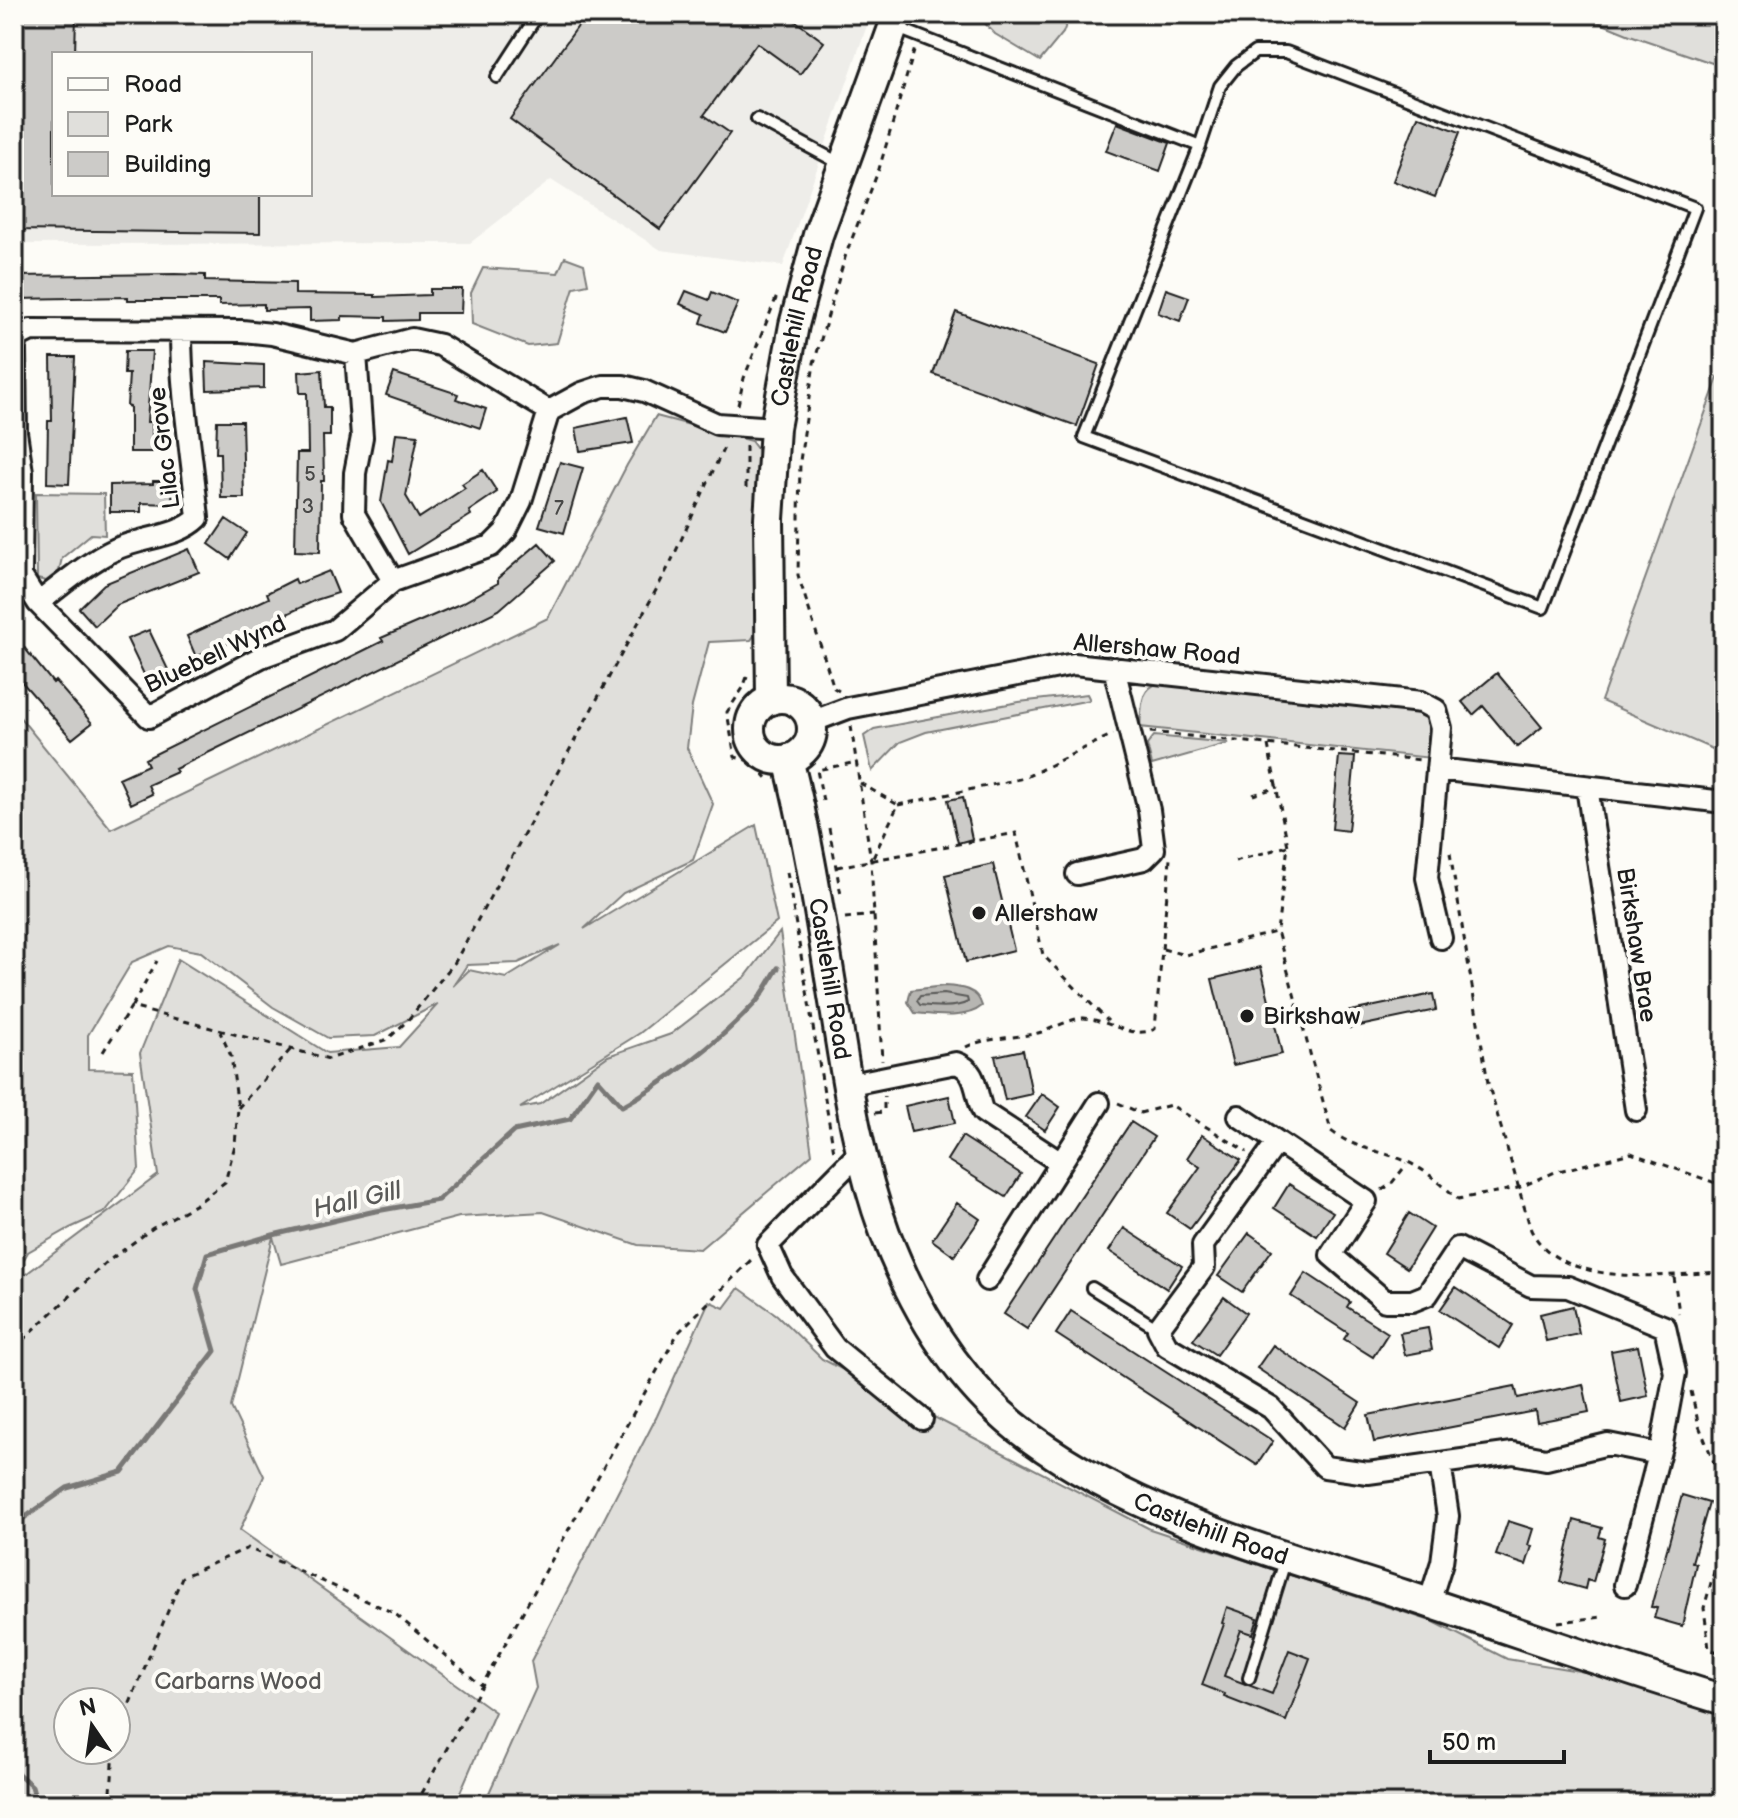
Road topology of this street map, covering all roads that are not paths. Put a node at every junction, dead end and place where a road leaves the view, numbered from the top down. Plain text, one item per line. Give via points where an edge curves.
1 (538, 14) edge
2 (903, 25) edge
3 (497, 77) dead end
4 (757, 119) dead end
5 (1200, 146) junction
6 (844, 166) junction
7 (181, 332) junction
8 (356, 354) junction
9 (549, 411) junction
10 (775, 428) junction
11 (393, 581) junction
12 (38, 603) junction
13 (1114, 668) junction
14 (793, 708) junction
15 (788, 759) junction
16 (1438, 766) junction
17 (1587, 787) junction
18 (1724, 802) edge
19 (1077, 874) dead end
20 (1441, 938) dead end
21 (846, 1085) junction
22 (1099, 1103) road end
23 (1636, 1110) dead end
24 (1239, 1116) dead end
25 (1277, 1142) junction
26 (860, 1152) junction
27 (1061, 1163) junction
28 (987, 1280) dead end
29 (1092, 1288) dead end
30 (1158, 1329) junction
31 (922, 1419) dead end
32 (1659, 1454) junction
33 (1440, 1463) junction
34 (1287, 1557) junction
35 (1625, 1585) dead end
36 (1429, 1603) junction
37 (1249, 1678) dead end
38 (1724, 1700) edge

1 - 3 lane
2 - 5 lane
2 - 6 main road, Castlehill Road
4 - 6 lane
5 - 5 lane via 1220,86 1236,66 1255,52 1286,52 1695,208 1543,608 1084,437
6 - 10 main road, Castlehill Road via 818,235 794,325
7 - 8 street, Bluebell Wynd via 272,334
7 - 12 street, Lilac Grove via 181,381 198,518 189,527 116,549
7 - 12 street, Bluebell Wynd via 31,330 17,337 21,576
8 - 9 street, Bluebell Wynd via 412,339 440,345
8 - 11 street via 362,437 354,514
9 - 10 street via 582,393 623,386 717,424
9 - 11 street, Bluebell Wynd via 521,501 506,531 482,550
10 - 14 main road, Castlehill Road via 769,519 771,654
11 - 12 street, Bluebell Wynd via 335,630 261,657 149,717
13 - 14 street, Allershaw Road via 1074,664 848,708
13 - 16 street, Allershaw Road via 1421,702 1436,710 1441,728
13 - 19 street via 1154,849 1144,859
14 - 15 main road via 810,740
14 - 15 main road via 754,714 750,725 753,741 764,755
15 - 21 main road, Castlehill Road via 803,818
16 - 17 street
16 - 20 street via 1427,878
17 - 18 street
17 - 23 street, Birkshaw Brae
21 - 26 main road, Castlehill Road
21 - 27 street via 956,1063 970,1072 988,1116
22 - 27 street
24 - 25 street
25 - 30 street via 1203,1245 1204,1267
25 - 32 street via 1366,1201 1331,1255 1385,1301 1427,1295 1458,1248 1531,1286 1568,1287 1665,1327 1675,1373
26 - 31 street via 768,1245 782,1276 835,1348
26 - 34 main road, Castlehill Road via 914,1300 956,1365 993,1405 1029,1437 1144,1503
27 - 28 street
29 - 30 lane
30 - 33 street via 1167,1346 1271,1408 1325,1467 1368,1473
32 - 33 street via 1608,1444 1546,1459 1513,1453
32 - 35 street
33 - 36 street via 1448,1516
34 - 36 main road, Castlehill Road
34 - 37 lane
36 - 38 main road, Castlehill Road

